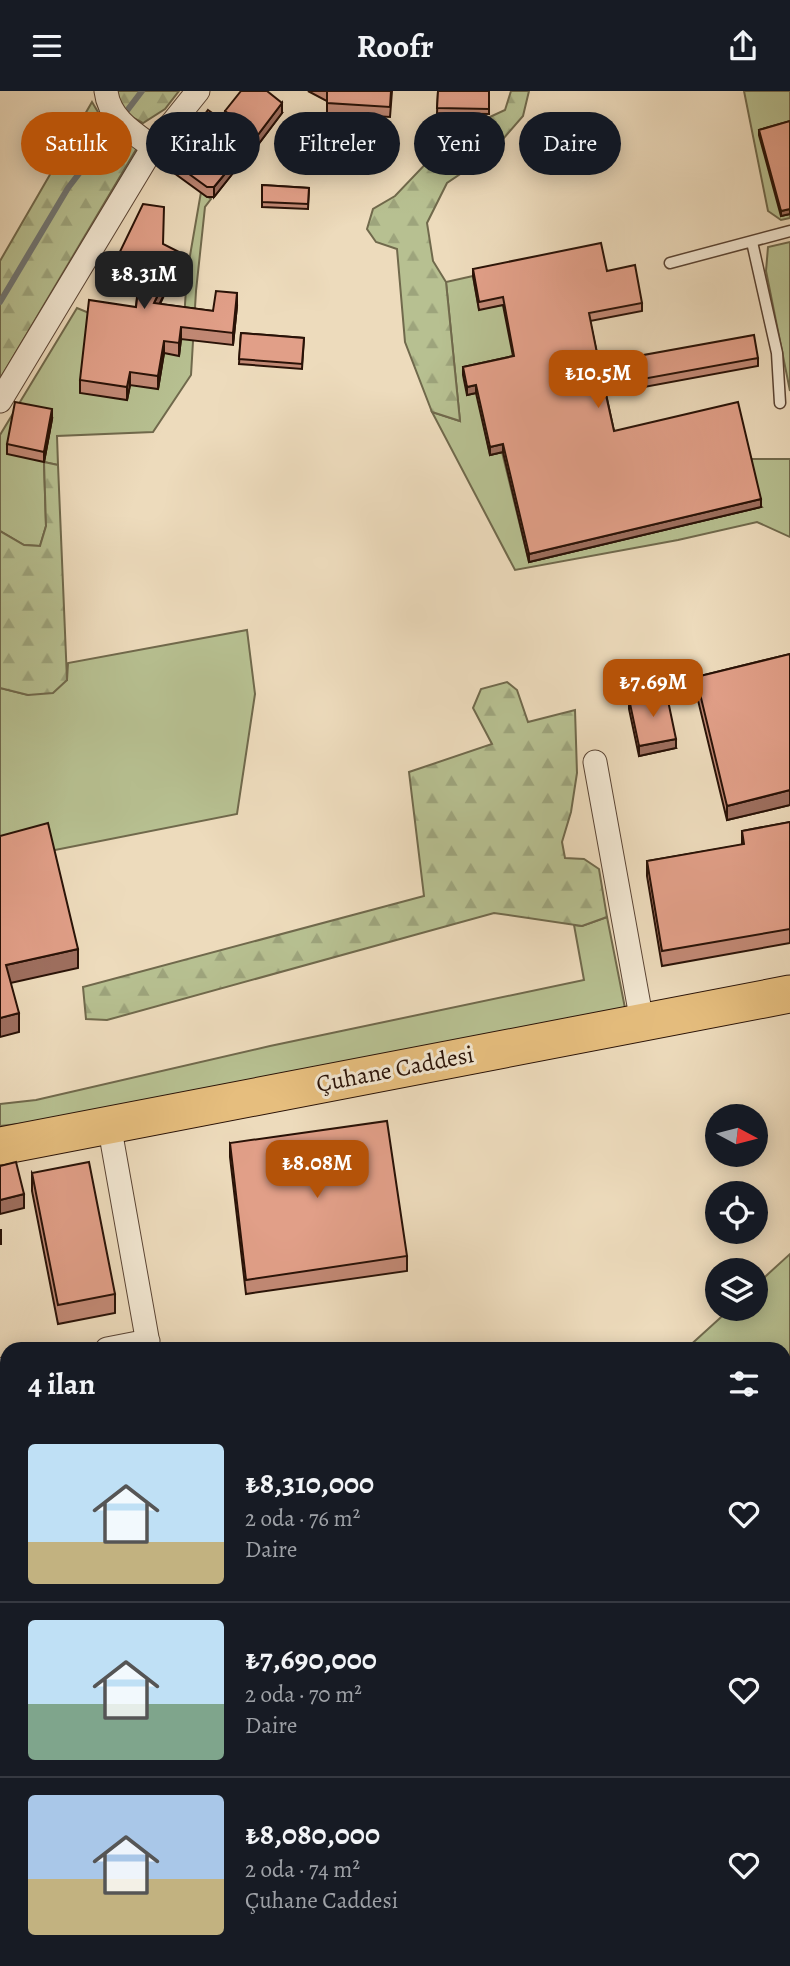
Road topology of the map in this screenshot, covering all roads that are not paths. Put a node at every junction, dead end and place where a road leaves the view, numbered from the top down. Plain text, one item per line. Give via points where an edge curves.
1 (106, 91) edge
2 (198, 91) edge
3 (181, 112) edge
4 (146, 142) edge
5 (146, 159) edge
6 (790, 231) edge
7 (752, 242) junction
8 (670, 263) dead end
9 (0, 401) edge
10 (780, 403) dead end
11 (595, 762) dead end
12 (790, 994) edge
13 (642, 1021) junction
14 (109, 1124) junction
15 (0, 1146) edge
16 (147, 1342) edge

1 - 4 street via 113,114
2 - 3 street
5 - 9 street
6 - 7 lane
7 - 8 lane
7 - 10 lane via 778,353
11 - 13 street
12 - 13 main road, Çuhane Caddesi
13 - 14 main road, Çuhane Caddesi
14 - 15 main road, Çuhane Caddesi
14 - 16 street

